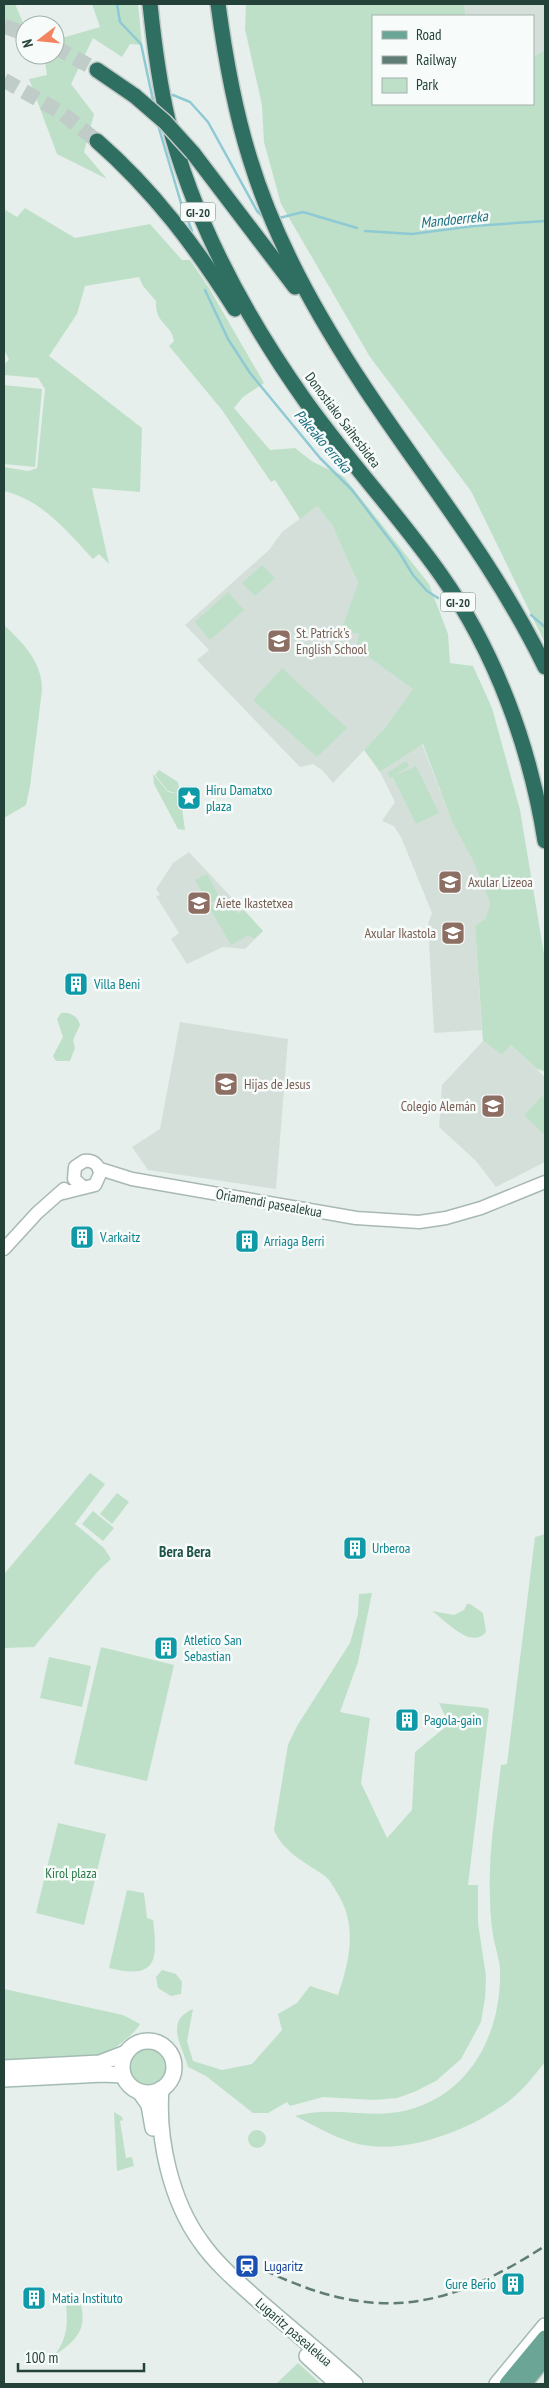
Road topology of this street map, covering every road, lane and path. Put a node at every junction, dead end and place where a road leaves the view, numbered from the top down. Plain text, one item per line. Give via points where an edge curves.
1 (150, 4) edge
2 (218, 4) edge
3 (224, 4) edge
4 (222, 39) junction
5 (97, 70) tunnel mouth
6 (98, 141) tunnel mouth
7 (323, 321) junction
8 (303, 398) junction
9 (545, 668) edge
10 (545, 841) edge
11 (100, 1170) junction
12 (545, 1173) edge
13 (73, 1175) junction
14 (132, 1179) junction
15 (545, 1182) edge
16 (89, 1186) junction
17 (60, 1194) junction
18 (407, 1222) junction
19 (5, 1247) edge
20 (126, 2053) junction
21 (4, 2068) edge
22 (123, 2076) junction
23 (4, 2078) edge
24 (161, 2089) junction
25 (140, 2092) junction
26 (545, 2326) edge
27 (545, 2338) edge
28 (545, 2358) edge
29 (545, 2369) edge
30 (338, 2384) edge
31 (355, 2384) edge
32 (497, 2384) edge
33 (507, 2384) edge
34 (524, 2384) edge
35 (533, 2384) edge

1 - 8 highway, Donostiako Saihesbidea / GI-20 via 168,120 194,201 237,294
2 - 4 highway
3 - 4 highway
4 - 7 highway via 237,114 262,196 288,256
5 - 7 highway, bridge via 135,96 193,153
6 - 8 highway via 147,189 181,229 287,388
7 - 9 highway via 366,390 484,558 514,606
8 - 10 highway, Donostiako Saihesbidea / GI-20 via 416,540 465,613 518,729
11 - 13 street via 92,1161 84,1161 75,1167
11 - 14 street, Oriamendi pasealekua
11 - 16 street via 100,1178
12 - 18 street, Oriamendi pasealekua via 488,1197
13 - 16 street via 76,1182
13 - 17 street
14 - 16 street, Oriamendi pasealekua
14 - 18 street, Oriamendi pasealekua via 356,1218
15 - 18 street, Oriamendi pasealekua via 455,1216
16 - 17 street, Oriamendi pasealekua
17 - 19 street
20 - 21 main road via 100,2063
20 - 22 main road
20 - 24 main road via 136,2043 146,2041 158,2043 168,2050 173,2073
22 - 23 main road
22 - 25 main road
24 - 25 main road
24 - 31 main road, Lugaritz pasealekua via 160,2118 171,2173 180,2204 201,2242 243,2287
25 - 30 main road, Lugaritz pasealekua via 148,2105 169,2203 193,2247 230,2288
26 - 32 main road
27 - 33 main road
28 - 34 main road
29 - 35 main road

